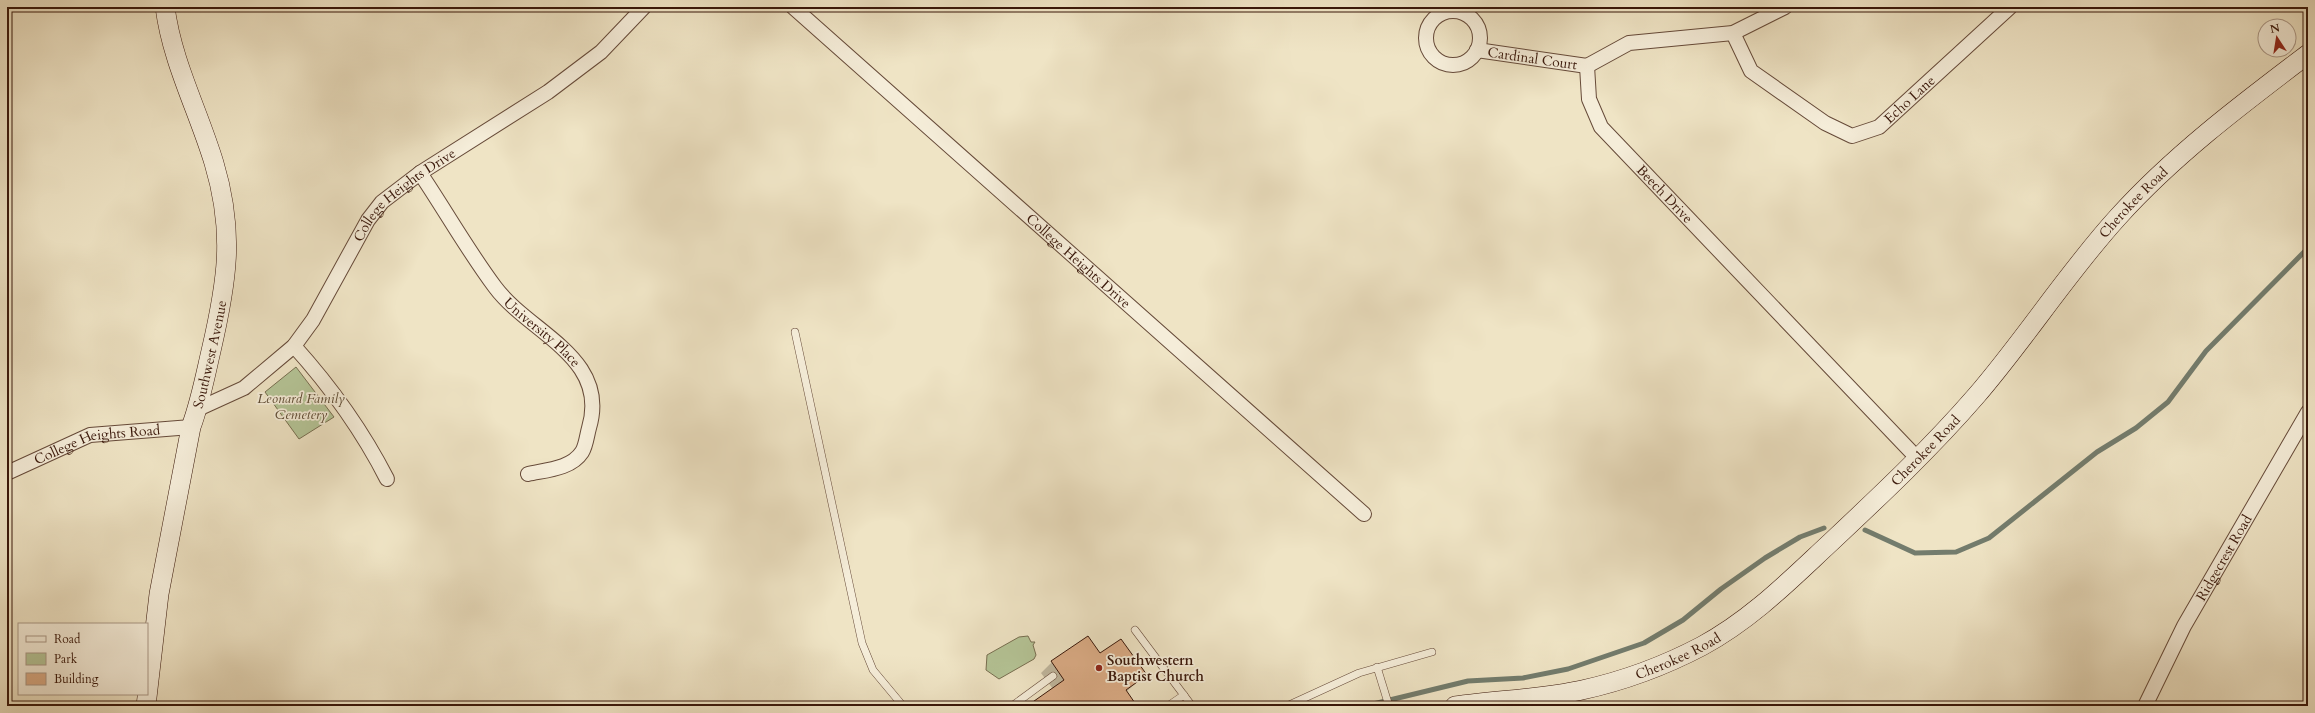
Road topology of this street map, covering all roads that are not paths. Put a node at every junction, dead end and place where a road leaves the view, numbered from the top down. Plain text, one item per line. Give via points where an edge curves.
1 (165, 7) edge
2 (644, 7) edge
3 (793, 7) edge
4 (1785, 7) edge
5 (2010, 7) edge
6 (1732, 33) junction
7 (1477, 50) dead end
8 (2308, 54) edge
9 (1587, 66) junction
10 (420, 172) junction
11 (794, 332) dead end
12 (294, 346) junction
13 (198, 409) junction
14 (2308, 412) edge
15 (191, 427) junction
16 (1918, 459) junction
17 (7, 473) edge
18 (528, 474) dead end
19 (387, 479) dead end
20 (1364, 514) dead end
21 (1135, 630) dead end
22 (1432, 652) dead end
23 (1377, 666) junction
24 (1053, 676) dead end
25 (1184, 695) junction
26 (149, 706) edge
27 (903, 706) edge
28 (1012, 706) edge
29 (1168, 706) edge
30 (1192, 706) edge
31 (1287, 706) edge
32 (1389, 706) edge
33 (1455, 706) edge
34 (2145, 706) edge

1 - 13 main road, Southwest Avenue via 175,58 214,163 227,218 228,265
2 - 10 street, College Heights Drive via 601,52 548,92
3 - 20 street, College Heights Drive
4 - 6 street
5 - 6 street, Echo Lane via 1879,127 1852,136 1825,123 1751,71
6 - 9 street via 1629,43
7 - 9 street, Cardinal Court
8 - 16 main road, Cherokee Road via 2191,147 2141,192 2104,233 1977,394
9 - 16 street, Beech Drive via 1589,99 1601,127
10 - 12 street, College Heights Drive via 382,202 368,220 313,320
10 - 18 street, University Place via 495,287 513,308 565,350 590,383 594,402 583,451 570,464
11 - 27 lane via 862,643 873,670
12 - 13 street, College Heights Drive via 244,388
12 - 19 street via 324,379 342,404 371,448
13 - 15 main road, Southwest Avenue
14 - 34 street, Ridgecrest Road via 2184,626
15 - 17 street, College Heights Road via 90,435
15 - 26 main road, Southwest Avenue via 163,572
16 - 33 main road, Cherokee Road via 1780,591 1733,627 1701,646 1636,674 1581,690
21 - 25 lane
22 - 23 lane
23 - 31 lane
23 - 32 lane
24 - 28 lane
25 - 29 lane
25 - 30 lane

